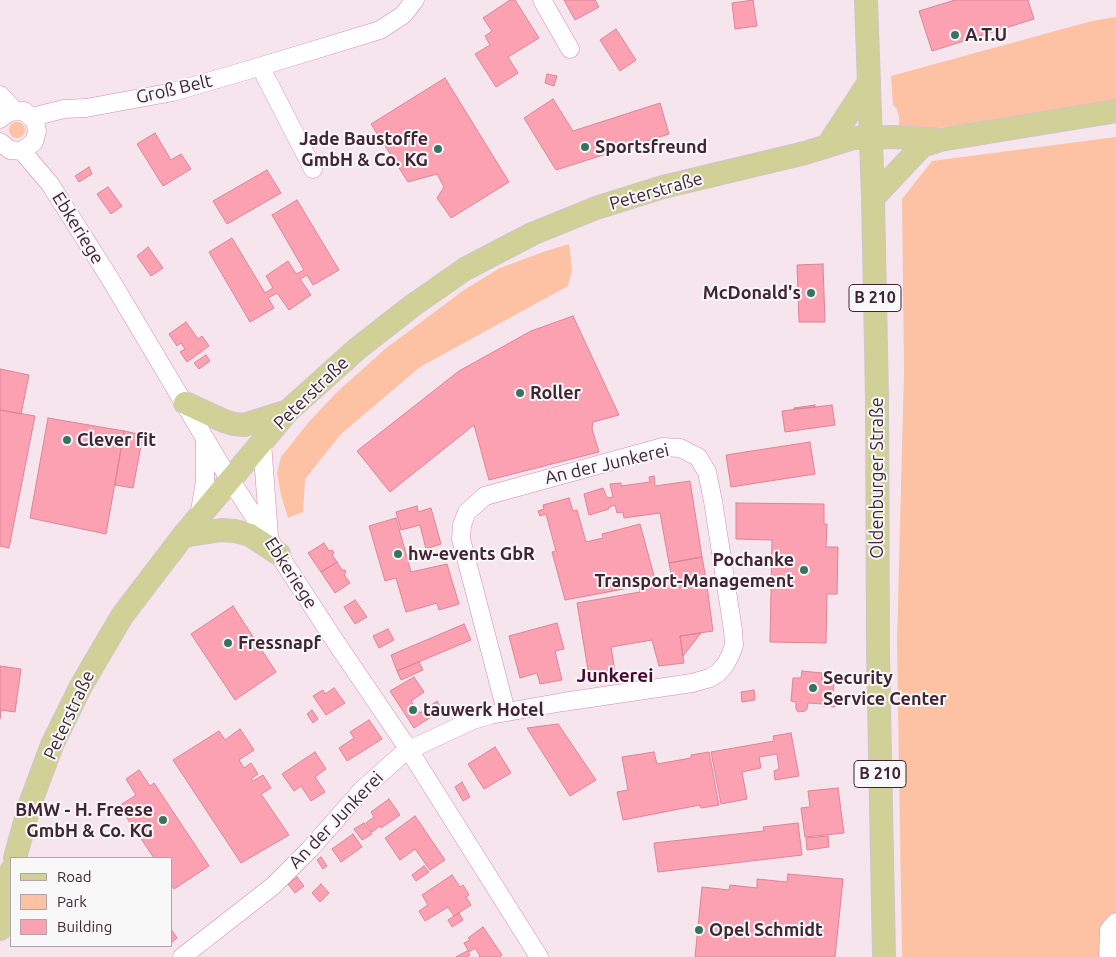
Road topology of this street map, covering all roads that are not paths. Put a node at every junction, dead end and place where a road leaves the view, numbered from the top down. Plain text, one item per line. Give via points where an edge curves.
1 (415, 0) edge
2 (542, 0) edge
3 (866, 0) edge
4 (570, 49) dead end
5 (262, 66) junction
6 (868, 82) junction
7 (0, 96) edge
8 (1116, 112) edge
9 (4, 116) edge
10 (31, 135) junction
11 (931, 143) junction
12 (871, 144) junction
13 (828, 145) junction
14 (1, 146) edge
15 (805, 153) junction
16 (313, 169) dead end
17 (873, 198) junction
18 (185, 403) junction
19 (288, 411) junction
20 (205, 439) junction
21 (262, 442) junction
22 (230, 479) junction
23 (200, 517) junction
24 (183, 536) junction
25 (274, 547) junction
26 (506, 711) junction
27 (409, 750) junction
28 (15, 857) edge
29 (10, 876) edge
30 (1116, 922) edge
31 (0, 929) edge
32 (182, 957) edge
33 (539, 957) edge
34 (884, 957) edge
35 (1108, 957) edge

1 - 5 street, Groß Belt via 403,15 380,30
2 - 4 street
3 - 6 main road, Oldenburger Straße / B 210
5 - 10 street, Groß Belt via 173,92 86,108
5 - 16 street
6 - 12 main road, Oldenburger Straße / B 210
6 - 13 main road
7 - 9 street
8 - 11 main road
9 - 10 street via 24,112
10 - 14 street via 10,150
10 - 18 street, Ebkeriege via 50,184
11 - 12 main road via 896,150
11 - 17 main road
12 - 13 main road, Peterstraße via 853,138
12 - 15 main road, Peterstraße
12 - 17 main road, Oldenburger Straße / B 210
13 - 15 main road, Peterstraße
15 - 19 main road, Peterstraße via 663,187 596,208 532,234 466,269 412,306
17 - 34 main road, Oldenburger Straße / B 210
18 - 19 main road via 224,421 244,425
18 - 20 street, Ebkeriege
19 - 21 main road, Peterstraße
20 - 22 street, Ebkeriege
20 - 23 street via 205,481
21 - 22 main road, Peterstraße
21 - 25 street
22 - 23 main road, Peterstraße
22 - 25 street, Ebkeriege
23 - 24 main road, Peterstraße
24 - 25 main road via 235,531
24 - 28 main road, Peterstraße via 122,616 81,686 52,745 30,804
25 - 27 street, Ebkeriege
26 - 26 street, An der Junkerei via 692,683 710,678 725,665 734,646 733,630 713,501 707,472 698,458 680,448 663,447 485,496 467,512 461,538
26 - 27 street, An der Junkerei via 473,720
27 - 32 street, An der Junkerei via 362,790 273,886
27 - 33 street, Ebkeriege
29 - 31 main road
30 - 35 street via 1110,930

